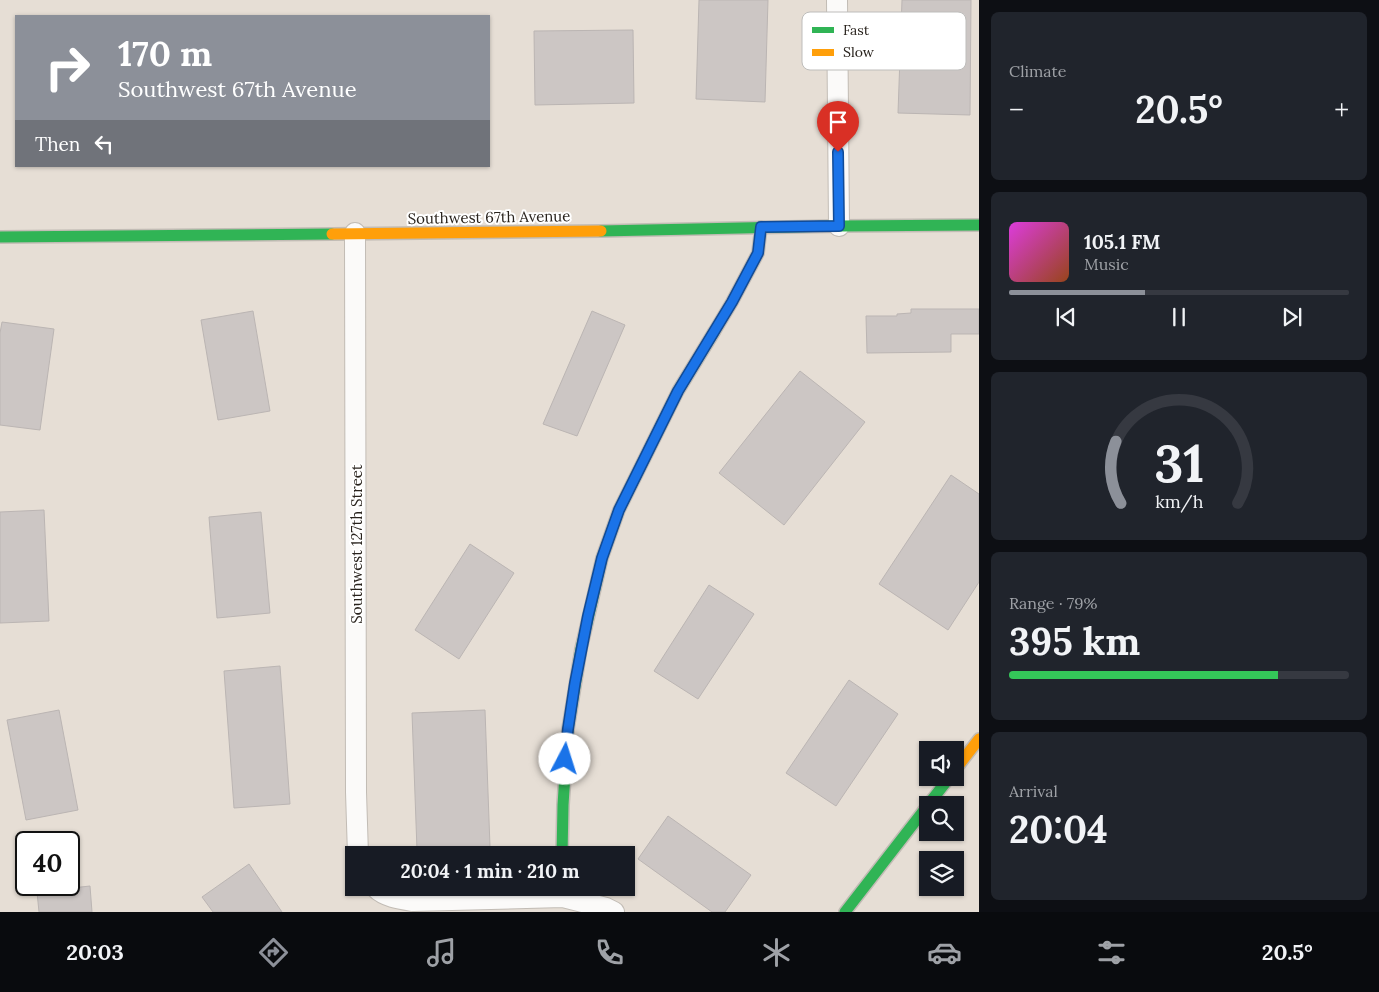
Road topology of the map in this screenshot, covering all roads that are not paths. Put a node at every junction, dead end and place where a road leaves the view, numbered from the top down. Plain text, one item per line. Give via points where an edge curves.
1 (838, 70) edge
2 (979, 225) edge
3 (839, 226) junction
4 (761, 227) junction
5 (355, 233) junction
6 (0, 237) edge
7 (979, 739) edge
8 (964, 758) edge
9 (943, 786) edge
10 (935, 796) edge
11 (919, 817) edge
12 (358, 846) edge
13 (562, 846) edge
14 (394, 896) edge
15 (508, 896) edge
16 (574, 896) edge
17 (614, 912) edge
18 (845, 912) edge

1 - 3 street
2 - 3 main road, Southwest 67th Avenue
3 - 4 main road, Southwest 67th Avenue
4 - 5 main road, Southwest 67th Avenue
4 - 13 main road via 758,253 678,391 619,510 602,558 581,649 568,729
5 - 6 main road, Southwest 67th Avenue
5 - 12 street, Southwest 127th Street
7 - 8 main road
9 - 10 main road
11 - 18 main road
14 - 15 street via 426,902
16 - 17 street

